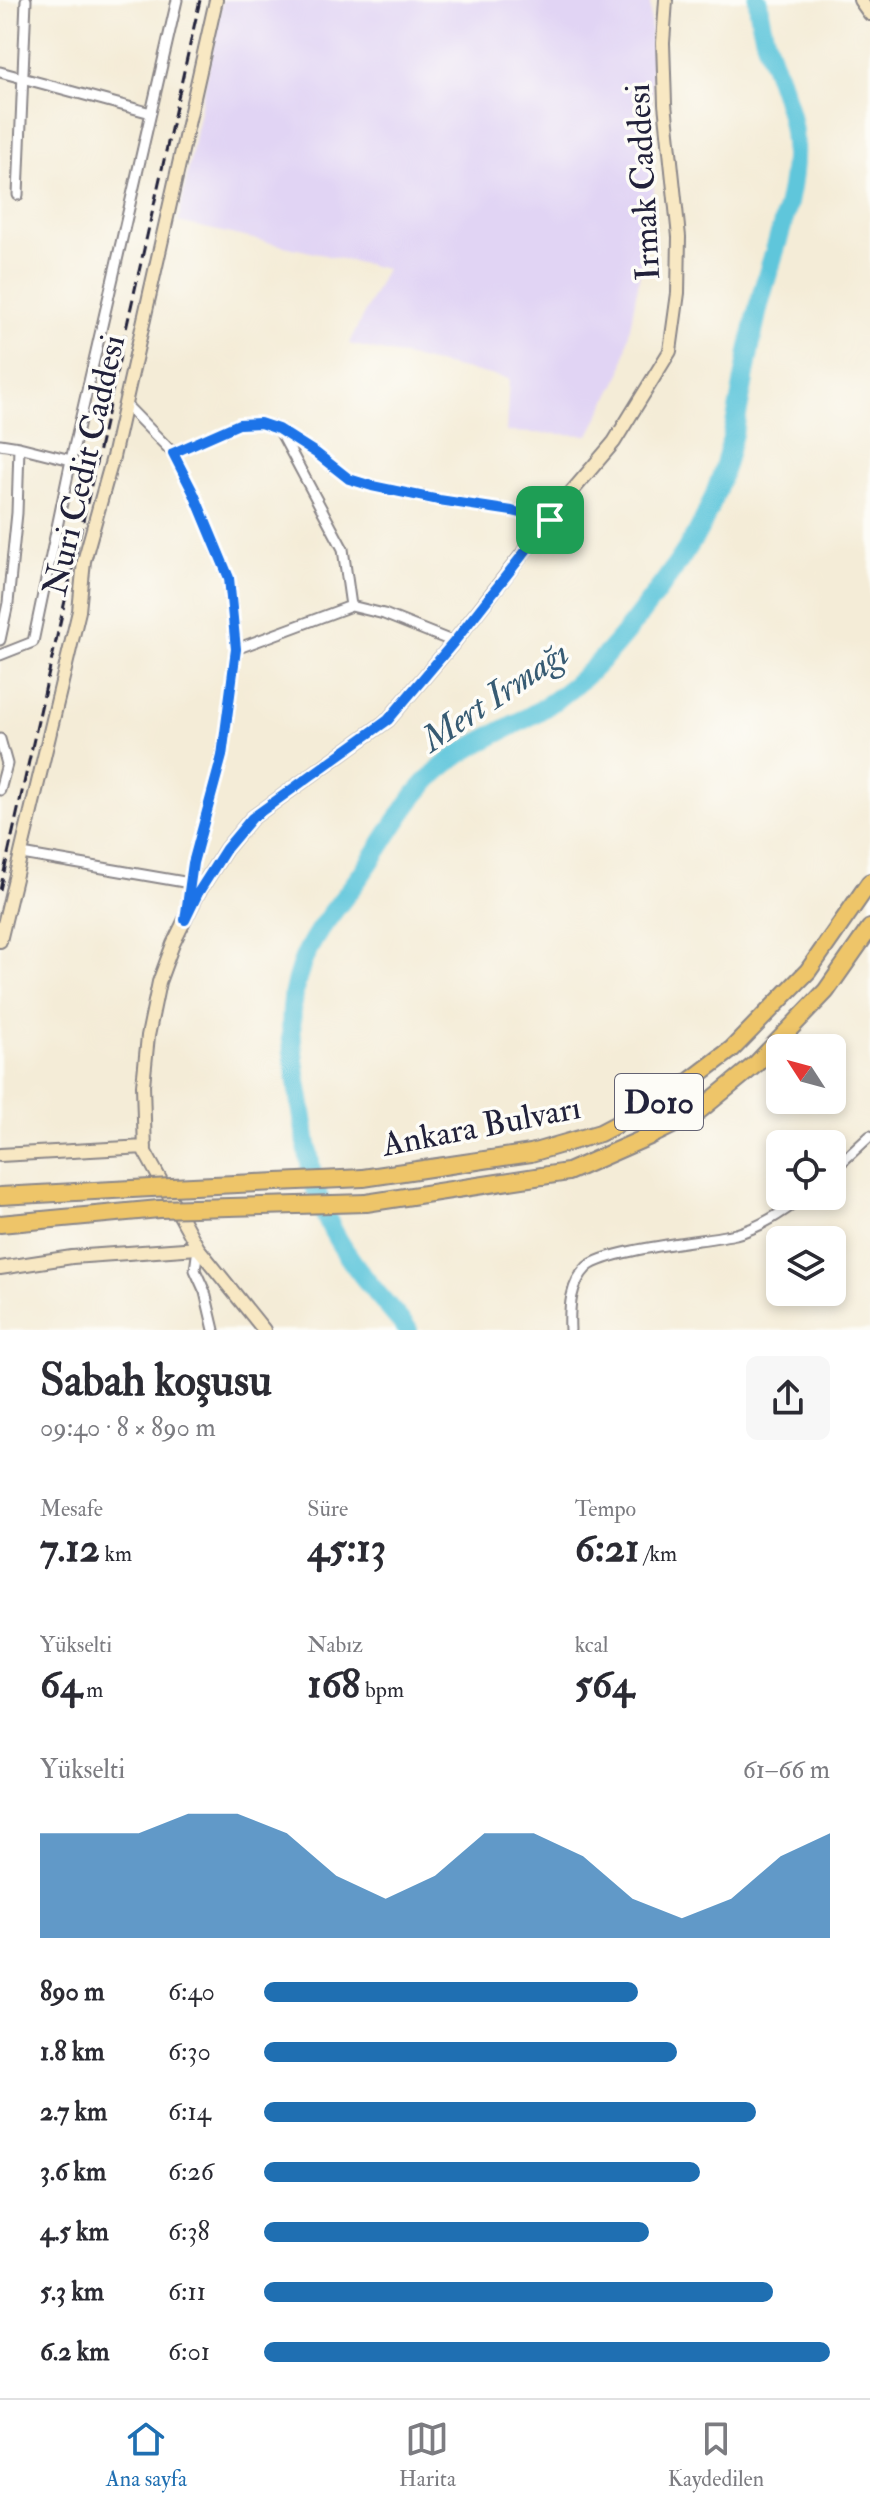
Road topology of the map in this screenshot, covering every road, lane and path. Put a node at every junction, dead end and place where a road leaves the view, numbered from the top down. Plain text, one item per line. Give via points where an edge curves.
1 (26, 0) edge
2 (177, 0) edge
3 (216, 0) edge
4 (666, 0) edge
5 (860, 0) edge
6 (870, 14) edge
7 (0, 72) edge
8 (23, 78) junction
9 (151, 113) junction
10 (18, 195) dead end
11 (125, 404) junction
12 (278, 429) junction
13 (0, 444) edge
14 (19, 447) junction
15 (173, 453) junction
16 (71, 460) junction
17 (550, 520) junction
18 (351, 606) junction
19 (0, 640) edge
20 (454, 642) junction
21 (236, 649) junction
22 (0, 655) edge
23 (0, 739) edge
24 (0, 790) edge
25 (22, 854) junction
26 (870, 882) edge
27 (190, 883) junction
28 (185, 920) junction
29 (870, 928) edge
30 (0, 941) edge
31 (870, 1136) edge
32 (145, 1147) junction
33 (0, 1155) edge
34 (846, 1158) edge
35 (0, 1196) edge
36 (785, 1210) edge
37 (0, 1224) edge
38 (198, 1248) junction
39 (0, 1268) edge
40 (214, 1330) edge
41 (264, 1330) edge
42 (570, 1330) edge

1 - 8 street
2 - 9 street
3 - 11 street, Nuri Cedit Caddesi
4 - 17 street, Irmak Caddesi via 665,104 679,237 670,351 614,442
5 - 6 street
7 - 8 street
8 - 9 street
8 - 10 street
9 - 16 street
11 - 15 street
11 - 25 street, Nuri Cedit Caddesi via 84,561 79,611
12 - 15 street via 239,424
12 - 17 street via 349,479
12 - 18 street via 343,549
13 - 14 street
14 - 16 street
14 - 19 street via 17,513
15 - 21 street via 229,578
16 - 22 street via 33,642
17 - 20 street, Irmak Caddesi
18 - 20 street
18 - 21 street
20 - 28 street, Irmak Caddesi via 388,720 252,818 226,849
21 - 27 street via 222,756
23 - 24 street via 7,764
25 - 27 street
25 - 30 street, Nuri Cedit Caddesi
26 - 35 highway, Ankara Bulvarı / D010, bridge via 808,971 732,1049 669,1097 600,1133 531,1153 363,1178
27 - 28 street
28 - 32 street, Irmak Caddesi via 159,982 148,1036
29 - 37 highway, Ankara Bulvarı / D010, bridge via 826,991 756,1064 695,1114 568,1172 366,1203 159,1209
31 - 34 street
32 - 33 street
32 - 38 street, Irmak Caddesi
36 - 42 street via 739,1233 620,1254 588,1267 572,1292
38 - 39 street
38 - 40 street via 195,1270
38 - 41 street, Irmak Caddesi

